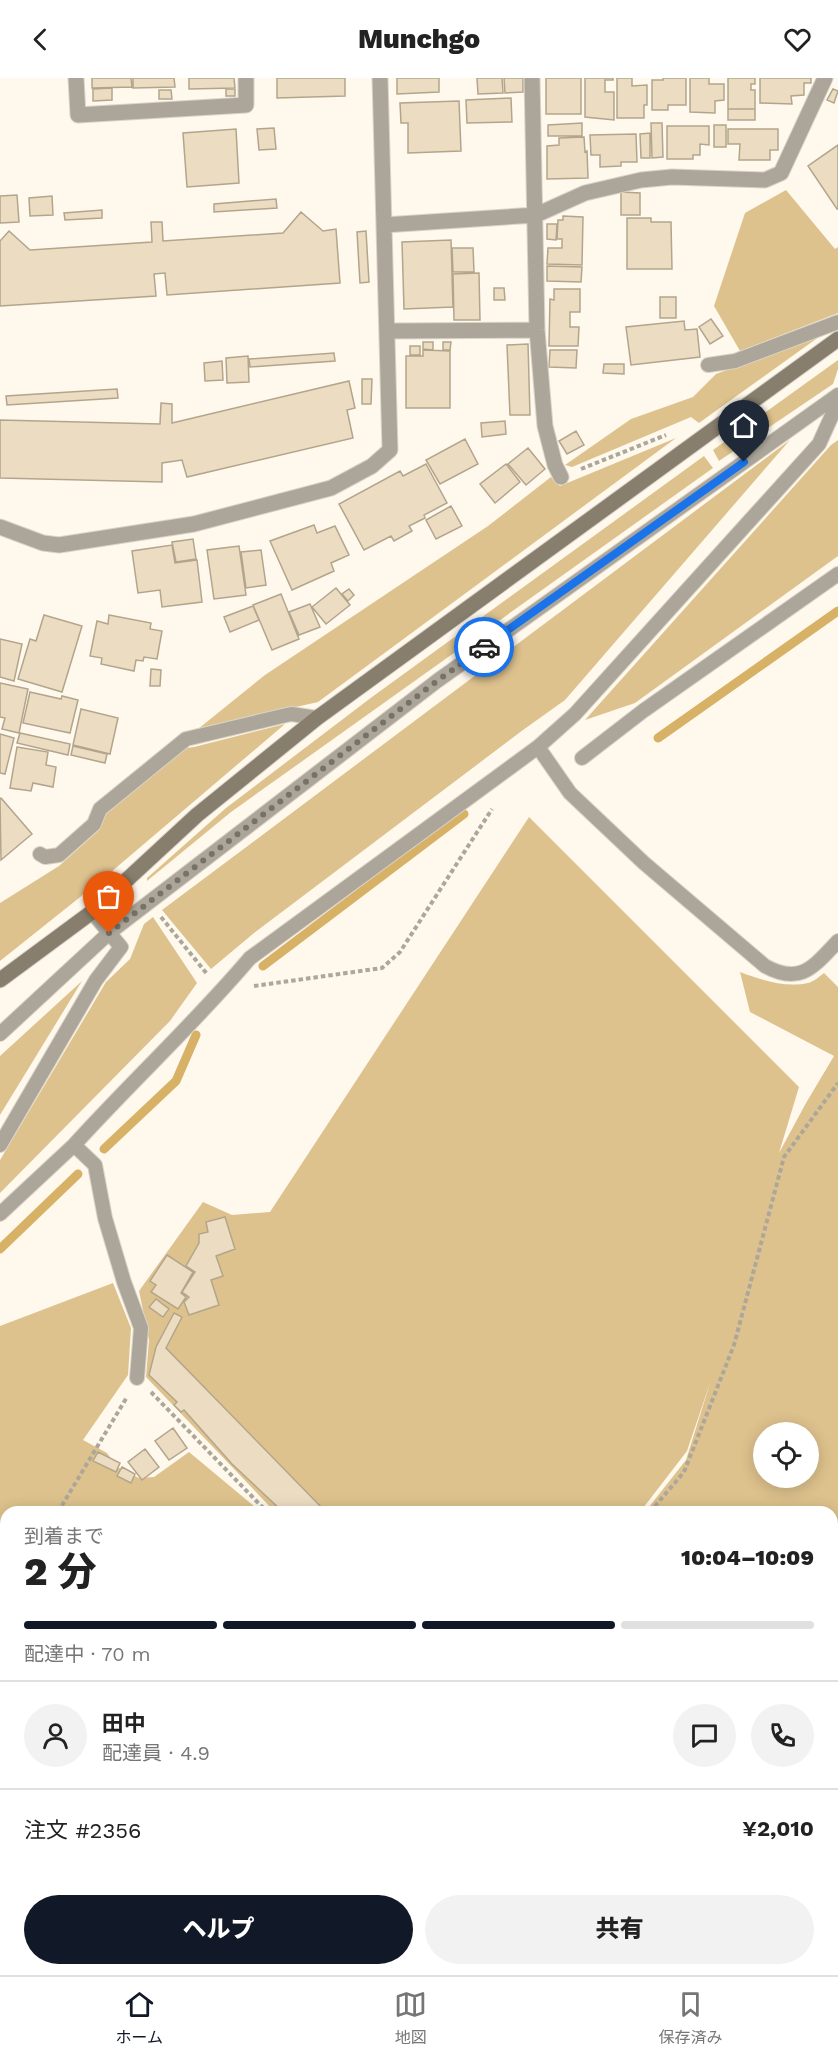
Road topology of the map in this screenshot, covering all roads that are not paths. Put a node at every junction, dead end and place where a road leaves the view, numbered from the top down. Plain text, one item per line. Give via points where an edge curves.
1 (76, 78) edge
2 (246, 78) edge
3 (380, 78) edge
4 (532, 78) edge
5 (825, 78) edge
6 (536, 214) junction
7 (384, 225) junction
8 (838, 322) edge
9 (537, 330) junction
10 (387, 332) junction
11 (838, 339) edge
12 (708, 365) dead end
13 (838, 394) edge
14 (838, 402) edge
15 (561, 477) dead end
16 (0, 527) edge
17 (838, 574) edge
18 (317, 718) junction
19 (538, 747) junction
20 (582, 758) dead end
21 (40, 854) dead end
22 (92, 912) junction
23 (109, 933) junction
24 (838, 941) edge
25 (0, 980) edge
26 (0, 1035) edge
27 (74, 1144) junction
28 (0, 1145) edge
29 (0, 1214) edge
30 (137, 1378) road end

1 - 2 street via 78,115 246,105
3 - 7 street
4 - 6 street
5 - 6 street via 781,173 765,180 640,180 585,193
6 - 7 street
6 - 9 street
7 - 10 street
8 - 12 lane via 735,361
9 - 10 street
9 - 15 street via 545,426
10 - 16 street via 390,450 372,466 330,488 194,524 59,545
11 - 18 street
13 - 23 lane via 437,681
14 - 19 lane via 819,444 575,714
17 - 20 lane
18 - 21 lane via 291,714 186,739 100,809 94,824 59,855
18 - 22 street via 196,815
19 - 24 lane via 570,793 765,966 775,972 800,974 815,966
19 - 27 lane via 250,958
22 - 23 lane
22 - 25 street
23 - 26 lane
23 - 28 lane via 121,948 96,980
27 - 29 lane
27 - 30 lane via 95,1165 105,1218 141,1328

